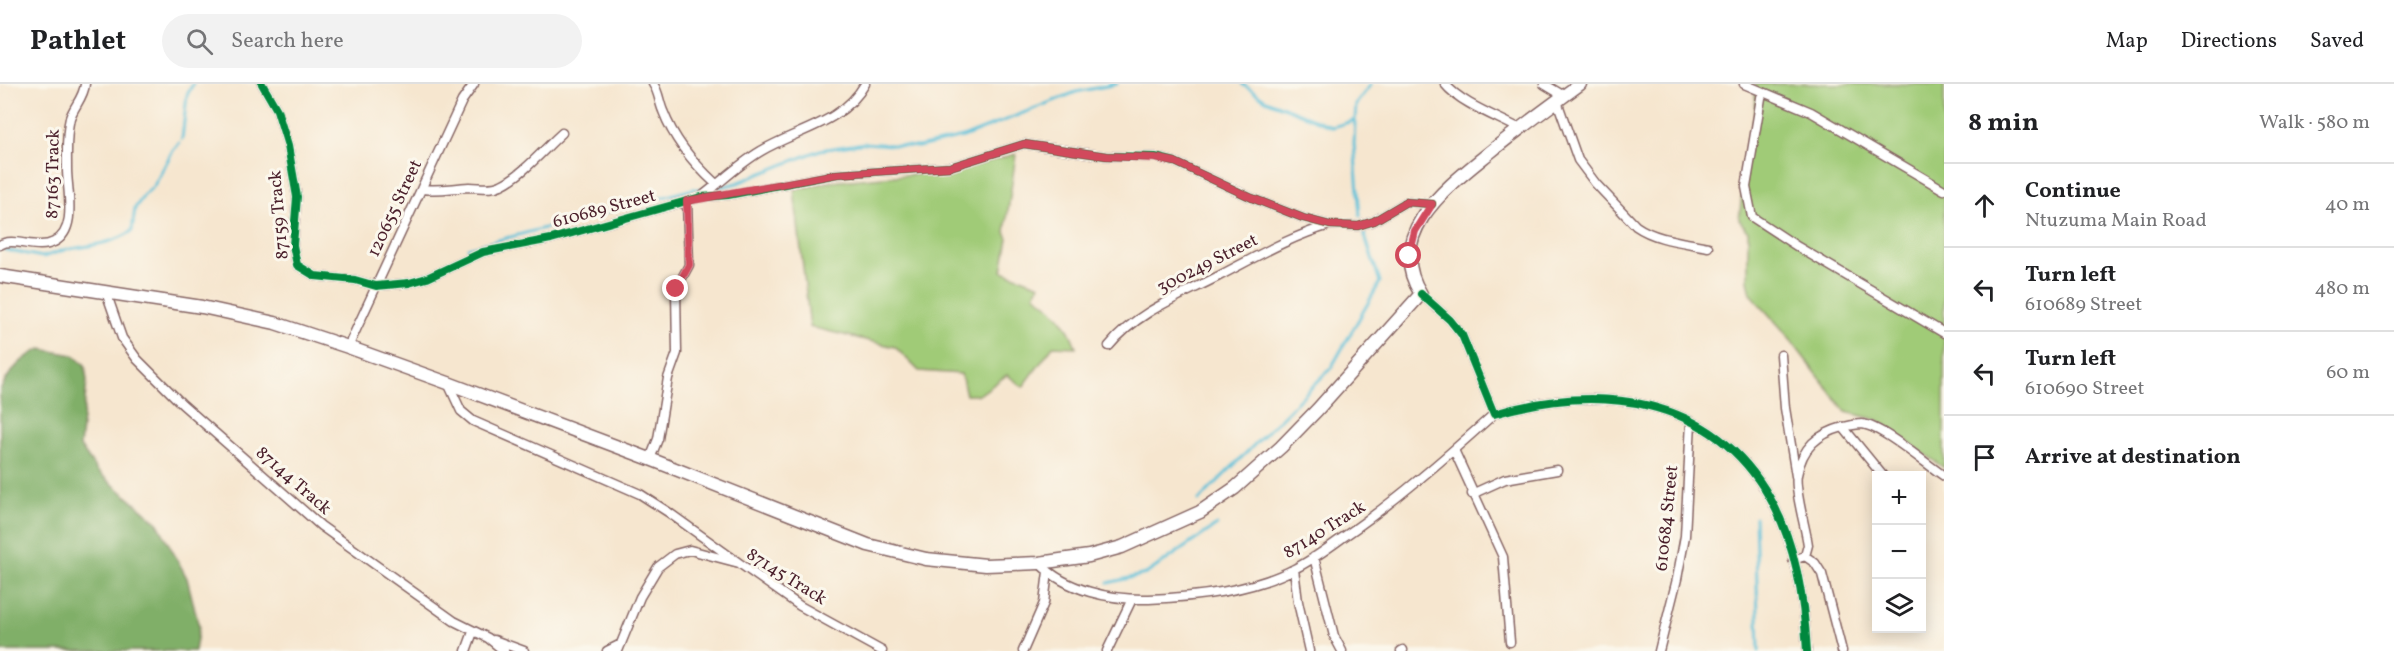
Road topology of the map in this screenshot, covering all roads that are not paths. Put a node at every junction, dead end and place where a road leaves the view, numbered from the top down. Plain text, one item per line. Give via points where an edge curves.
1 (85, 84) edge
2 (262, 84) edge
3 (474, 84) edge
4 (654, 84) edge
5 (865, 84) edge
6 (1445, 84) edge
7 (1544, 84) edge
8 (1580, 84) edge
9 (1744, 84) edge
10 (1762, 92) junction
11 (1560, 98) junction
12 (1520, 129) junction
13 (562, 133) dead end
14 (716, 184) junction
15 (422, 189) junction
16 (1944, 190) edge
17 (701, 197) junction
18 (687, 201) junction
19 (1432, 204) junction
20 (1330, 225) junction
21 (0, 245) edge
22 (1708, 247) dead end
23 (0, 276) edge
24 (376, 286) junction
25 (106, 292) junction
26 (1421, 294) junction
27 (1944, 333) edge
28 (1109, 346) dead end
29 (348, 347) junction
30 (1781, 355) dead end
31 (448, 383) junction
32 (1494, 414) junction
33 (1690, 422) junction
34 (1843, 427) junction
35 (1454, 450) junction
36 (650, 459) junction
37 (1557, 471) dead end
38 (1879, 471) edge
39 (1796, 476) junction
40 (1944, 476) edge
41 (1472, 494) junction
42 (1805, 556) junction
43 (1314, 557) junction
44 (1792, 560) junction
45 (740, 563) junction
46 (1043, 568) junction
47 (1294, 569) junction
48 (1132, 599) junction
49 (473, 632) junction
50 (488, 638) junction
51 (1510, 642) dead end
52 (619, 647) edge
53 (466, 651) edge
54 (504, 651) edge
55 (524, 651) edge
56 (607, 651) edge
57 (882, 651) edge
58 (1023, 651) edge
59 (1107, 651) edge
60 (1309, 651) edge
61 (1342, 651) edge
62 (1659, 651) edge
63 (1807, 651) edge
64 (1842, 651) edge

1 - 21 street, 87163 Track via 68,129 69,217 65,232 50,244
2 - 24 street, 87159 Track via 277,110 288,146 297,197 293,245 297,265 315,276
3 - 15 street, 120655 Street via 462,101
4 - 14 street via 678,142 696,167
5 - 14 street via 851,103 832,118 761,151
6 - 12 street via 1469,102
7 - 11 street
8 - 11 main road
9 - 10 street
10 - 16 street via 1811,112
10 - 27 street via 1746,187 1752,217
11 - 12 main road
11 - 22 street via 1578,160 1636,226 1664,238
12 - 19 main road
13 - 15 street via 502,185
14 - 17 street
15 - 24 street, 120655 Street
17 - 18 street, 610689 Street
17 - 20 street, 610689 Street via 837,174 950,167 1024,144 1175,162 1252,198
18 - 24 street, 610689 Street via 551,239 483,252 409,283
18 - 36 street via 689,265 675,293 677,353
19 - 20 street, 610689 Street via 1406,202 1358,226
19 - 26 main road via 1415,231 1409,256 1412,280
20 - 28 street, 300249 Street via 1284,241 1154,308 1122,330
23 - 25 main road
24 - 29 street, 120655 Street
25 - 29 main road via 232,313
25 - 49 street, 87144 Track via 122,338 137,359 182,404 321,526
26 - 32 street via 1462,335
26 - 46 main road via 1317,410 1235,488 1200,512 1122,547
29 - 31 main road
30 - 39 street
31 - 36 main road
31 - 45 street via 461,411 473,421 640,494
32 - 33 street via 1521,406 1607,398 1646,405
32 - 35 street, 87140 Track
33 - 44 street via 1732,451 1761,484 1782,523
33 - 62 street, 610684 Street via 1685,536
34 - 38 street
34 - 39 street via 1829,430 1815,440
34 - 40 street via 1870,426
35 - 41 street
35 - 43 street, 87140 Track via 1383,510
36 - 46 main road via 868,545 926,559
37 - 41 street via 1505,479
39 - 42 street via 1808,545
41 - 51 street via 1503,557
42 - 44 street
42 - 64 street via 1822,574
43 - 47 street, 87140 Track
43 - 61 street via 1334,636
44 - 63 street via 1801,586
45 - 52 street, 87145 Track via 690,550 666,560 640,597
45 - 57 street, 87145 Track via 800,606
46 - 48 street, 87140 Track via 1089,592
46 - 58 street via 1044,603
47 - 48 street, 87140 Track via 1255,584 1175,598
47 - 60 street
48 - 59 street
49 - 50 street, 87144 Track
49 - 53 street
50 - 54 street, 87144 Track
50 - 55 street
52 - 56 street

